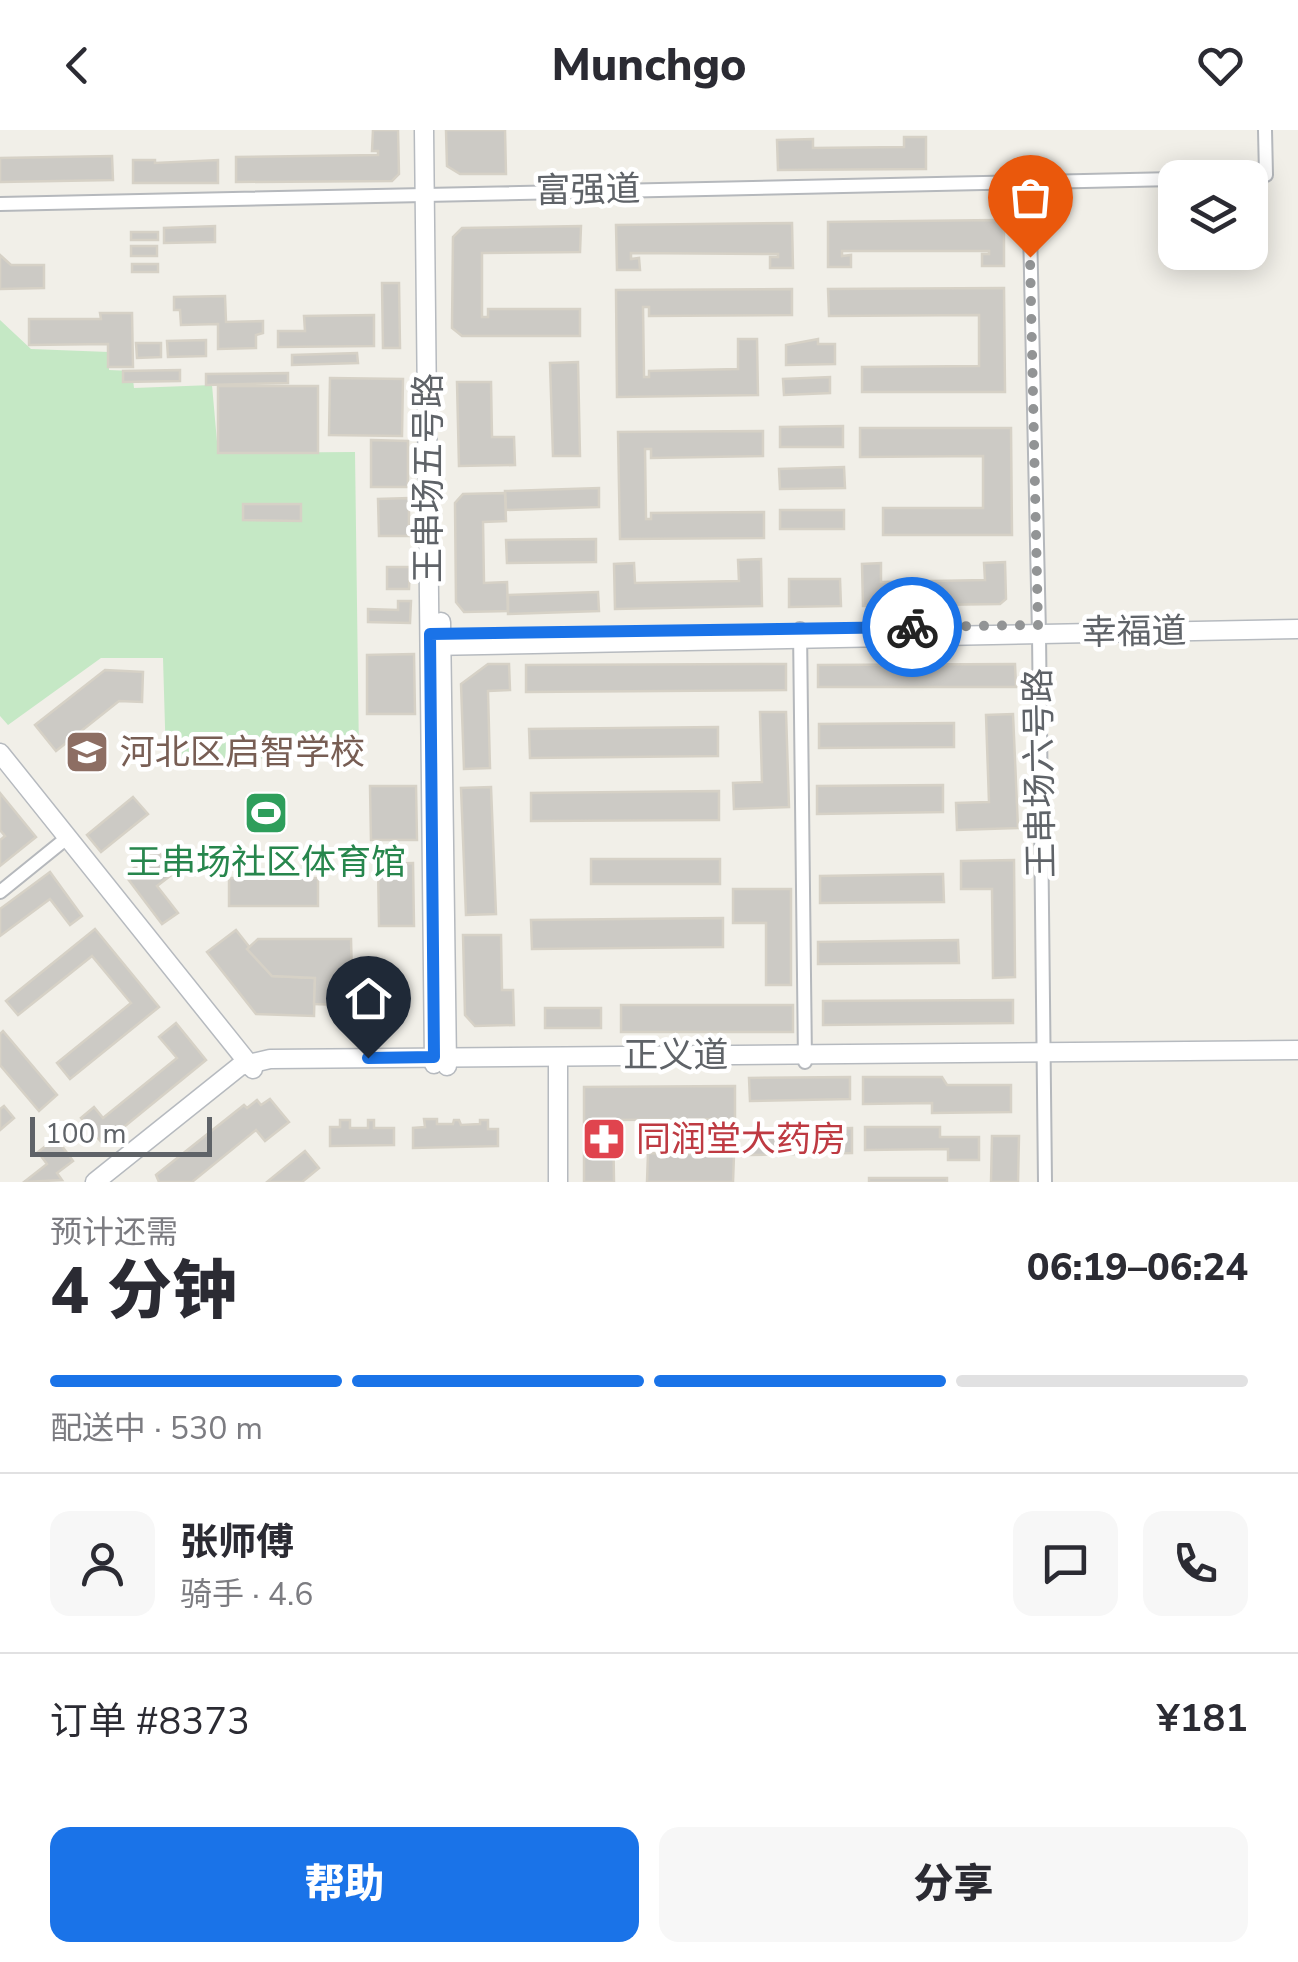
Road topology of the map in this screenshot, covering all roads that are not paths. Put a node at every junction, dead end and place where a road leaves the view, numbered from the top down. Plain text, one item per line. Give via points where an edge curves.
1 (424, 130) edge
2 (434, 130) edge
3 (1265, 130) edge
4 (1266, 160) edge
5 (1158, 179) edge
6 (1029, 183) junction
7 (430, 193) junction
8 (0, 204) edge
9 (1298, 620) edge
10 (1039, 630) junction
11 (1298, 630) edge
12 (801, 634) junction
13 (435, 640) junction
14 (0, 753) edge
15 (68, 836) junction
16 (0, 892) edge
17 (436, 1015) dead end
18 (1298, 1050) edge
19 (1043, 1057) junction
20 (805, 1058) junction
21 (1298, 1059) edge
22 (393, 1062) dead end
23 (440, 1062) junction
24 (558, 1066) junction
25 (251, 1067) junction
26 (95, 1182) edge
27 (114, 1182) edge
28 (558, 1182) edge
29 (1045, 1182) edge

1 - 7 street, 王串场五号路
2 - 7 street, 王串场五号路
3 - 4 street, 富强道
5 - 6 street, 富强道
6 - 7 street, 富强道
6 - 10 street, 王串场六号路
7 - 8 street, 富强道
7 - 13 street, 王串场五号路
9 - 10 street, 幸福道
10 - 11 street, 幸福道
10 - 12 street, 幸福道
10 - 19 street, 王串场六号路
12 - 13 street, 幸福道
12 - 20 street
13 - 23 street, 王串场五号路
14 - 15 street
15 - 16 street
15 - 25 street
17 - 22 street via 423,1041
18 - 19 street, 正义道
19 - 20 street, 正义道
19 - 21 street, 正义道
19 - 29 street, 王串场六号路
20 - 23 street, 正义道
20 - 24 street, 正义道
23 - 24 street, 正义道
23 - 25 street, 正义道 via 270,1058
24 - 28 street
25 - 26 street
25 - 27 street, 正义道

